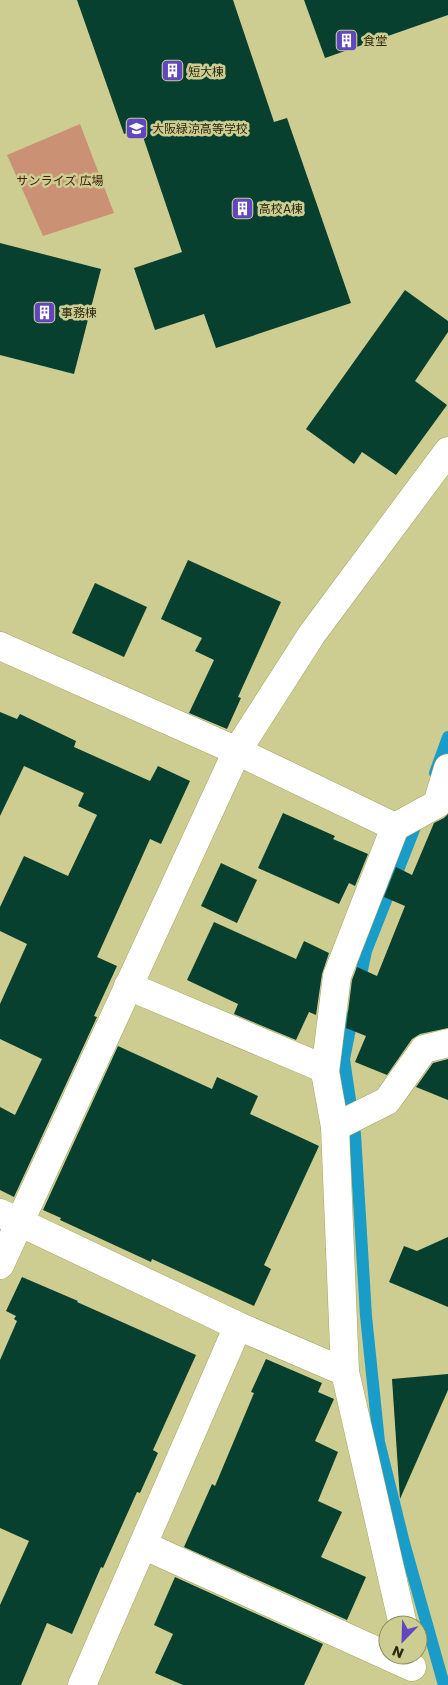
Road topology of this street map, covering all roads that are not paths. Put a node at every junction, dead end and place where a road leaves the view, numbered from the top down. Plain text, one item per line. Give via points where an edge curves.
1 (448, 451) edge
2 (0, 646) edge
3 (236, 751) junction
4 (448, 768) edge
5 (395, 827) junction
6 (128, 986) junction
7 (448, 1043) edge
8 (325, 1069) junction
9 (335, 1127) junction
10 (10, 1218) edge
11 (0, 1265) edge
12 (238, 1326) junction
13 (345, 1372) junction
14 (143, 1545) junction
15 (400, 1615) edge
16 (414, 1669) edge
17 (82, 1685) edge

1 - 3 street via 312,634
2 - 3 street
3 - 5 street
3 - 6 street
4 - 5 street via 437,804
5 - 8 street via 337,976
6 - 8 street
6 - 10 street
7 - 9 street via 424,1049 387,1101
8 - 9 street
9 - 13 street
10 - 11 street
10 - 12 street
12 - 13 street
12 - 14 street
13 - 15 street
14 - 16 street
14 - 17 street

